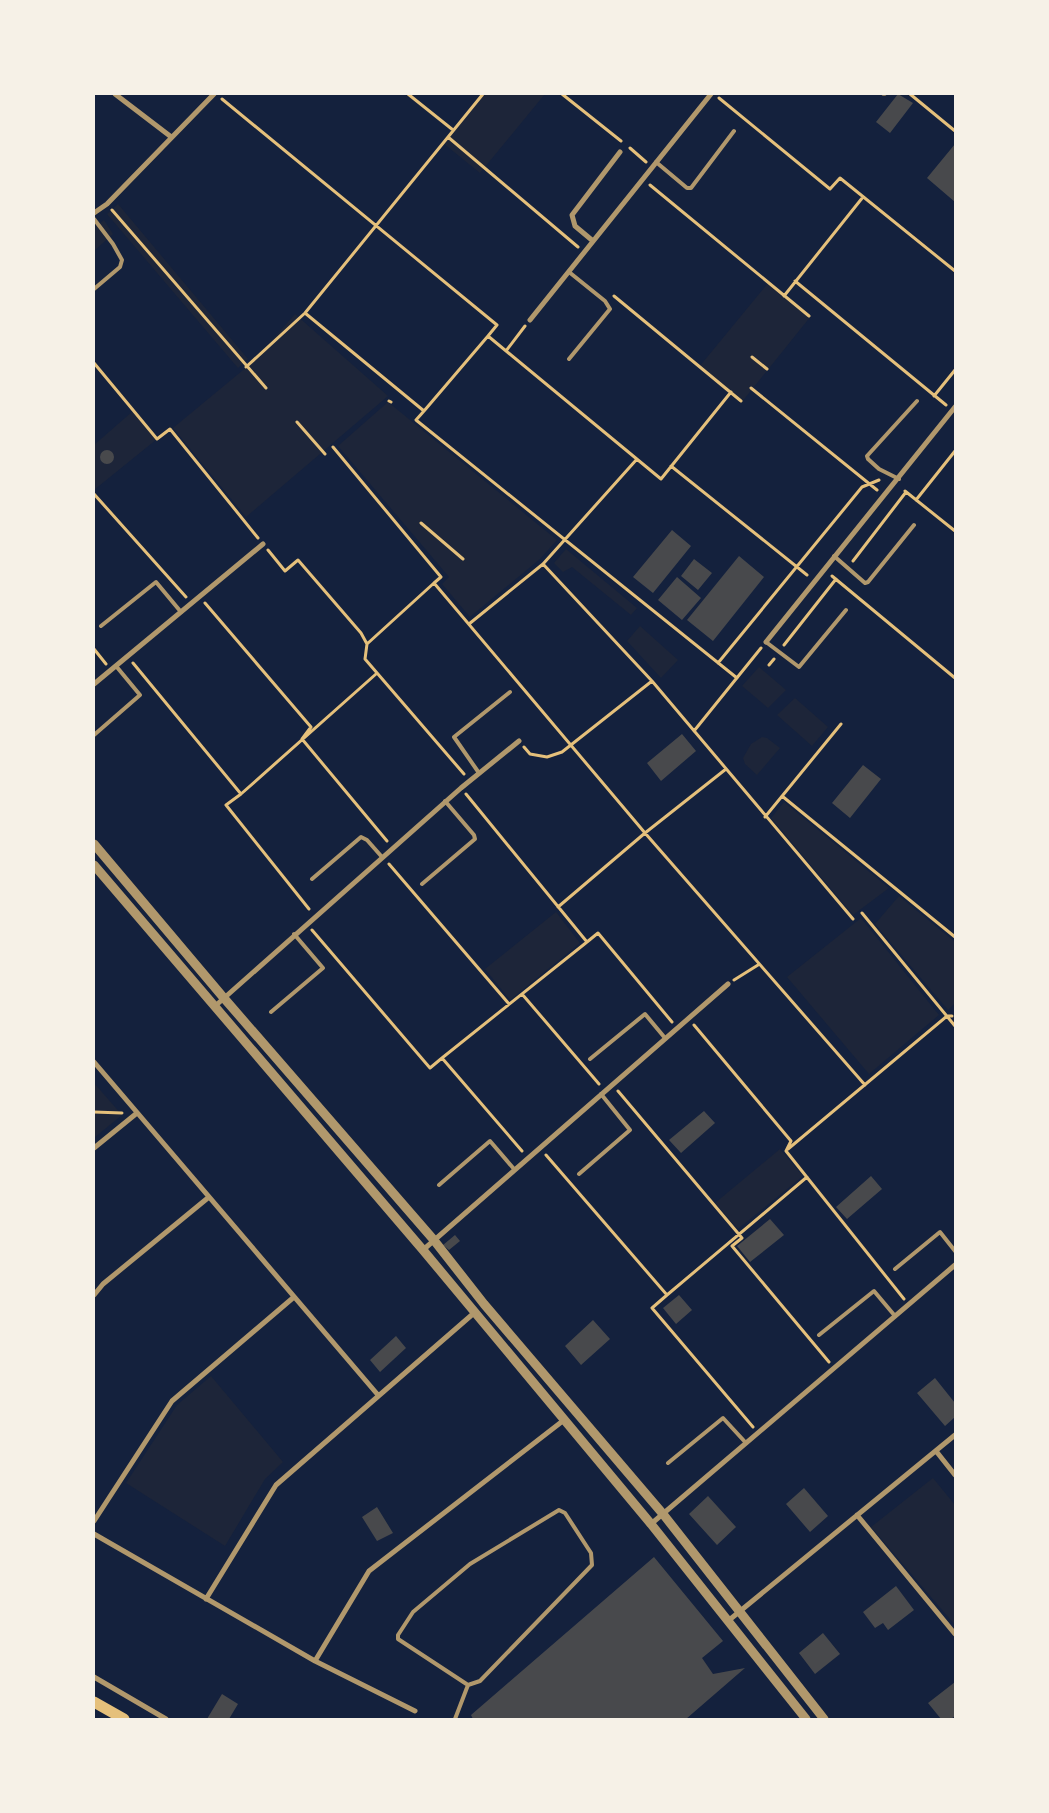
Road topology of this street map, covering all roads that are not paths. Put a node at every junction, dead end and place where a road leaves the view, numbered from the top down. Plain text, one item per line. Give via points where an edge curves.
1 (115, 94) edge
2 (215, 94) edge
3 (712, 94) edge
4 (734, 131) dead end
5 (170, 136) junction
6 (620, 152) dead end
7 (655, 165) junction
8 (94, 214) edge
9 (94, 220) edge
10 (593, 241) junction
11 (568, 272) junction
12 (94, 289) edge
13 (530, 320) road end
14 (570, 359) dead end
15 (917, 401) dead end
16 (954, 408) edge
17 (897, 481) junction
18 (914, 525) dead end
19 (262, 544) road end
20 (834, 556) junction
21 (846, 610) dead end
22 (181, 612) junction
23 (101, 626) dead end
24 (766, 642) joint
25 (116, 666) junction
26 (94, 684) edge
27 (510, 692) dead end
28 (94, 735) edge
29 (519, 741) road end
30 (479, 773) junction
31 (445, 801) junction
32 (94, 844) edge
33 (382, 856) junction
34 (94, 865) edge
35 (312, 879) dead end
36 (422, 884) dead end
37 (294, 934) junction
38 (728, 984) road end
39 (223, 997) junction
40 (214, 1007) junction
41 (271, 1012) dead end
42 (665, 1038) junction
43 (590, 1060) dead end
44 (94, 1062) edge
45 (603, 1092) junction
46 (137, 1113) junction
47 (94, 1148) edge
48 (514, 1169) junction
49 (579, 1174) dead end
50 (439, 1185) dead end
51 (209, 1197) junction
52 (433, 1239) junction
53 (423, 1250) junction
54 (955, 1251) edge
55 (955, 1265) edge
56 (895, 1269) dead end
57 (94, 1295) edge
58 (294, 1297) junction
59 (474, 1312) junction
60 (895, 1316) junction
61 (819, 1335) dead end
62 (378, 1395) junction
63 (564, 1420) junction
64 (955, 1435) edge
65 (746, 1443) junction
66 (936, 1451) junction
67 (668, 1463) dead end
68 (955, 1475) edge
69 (663, 1514) junction
70 (857, 1515) junction
71 (94, 1521) edge
72 (651, 1524) junction
73 (94, 1534) edge
74 (206, 1598) junction
75 (740, 1611) junction
76 (728, 1621) junction
77 (955, 1634) edge
78 (315, 1661) junction
79 (94, 1677) edge
80 (468, 1685) junction
81 (94, 1702) edge
82 (415, 1712) dead end
83 (124, 1719) edge
84 (166, 1719) edge
85 (455, 1719) edge
86 (806, 1719) edge
87 (824, 1719) edge

1 - 5 street
2 - 5 street
3 - 7 street
4 - 7 lane via 691,188
5 - 8 street
6 - 10 street via 572,215 575,226
7 - 10 street
9 - 12 lane via 122,260 120,267
10 - 11 street
11 - 13 street
11 - 14 lane via 605,301 610,309
15 - 17 lane via 867,456
16 - 17 street
17 - 20 street
18 - 20 lane via 868,582 865,583
19 - 22 street
20 - 24 street
21 - 24 lane via 799,667
22 - 23 lane via 156,582
22 - 25 street
25 - 26 street
25 - 28 lane via 140,695
27 - 30 lane via 454,737
29 - 30 street
30 - 31 street
31 - 33 street
31 - 36 lane via 474,839
32 - 39 street
33 - 35 lane via 361,837
33 - 37 street
34 - 40 street
37 - 39 street
37 - 41 lane via 323,968
38 - 42 street
39 - 40 street
39 - 52 street
40 - 53 street
42 - 43 lane via 645,1014
42 - 45 street
44 - 46 street
45 - 48 street
45 - 49 lane via 630,1130
46 - 47 street
46 - 51 street
48 - 50 lane via 490,1142
48 - 52 street
51 - 57 street via 103,1284
51 - 58 street
52 - 53 street
52 - 69 street via 484,1304
53 - 59 street
54 - 56 lane via 940,1232
55 - 60 street
58 - 62 street
58 - 71 street via 172,1401
59 - 62 street
59 - 63 street
60 - 61 lane via 874,1291
60 - 65 street
62 - 74 street via 276,1485
63 - 72 street
63 - 78 street via 369,1571
64 - 66 street
65 - 67 lane via 723,1418
65 - 69 street
66 - 68 street
66 - 70 street
69 - 72 street
69 - 75 street
70 - 75 street
70 - 77 street
72 - 76 street
73 - 74 street
74 - 78 street
75 - 76 street
75 - 87 street
76 - 86 street
78 - 82 street
79 - 84 street
80 - 80 lane via 480,1681 592,1565 592,1553 562,1510 470,1564 413,1612 398,1634 402,1643
80 - 85 lane
81 - 83 main road

